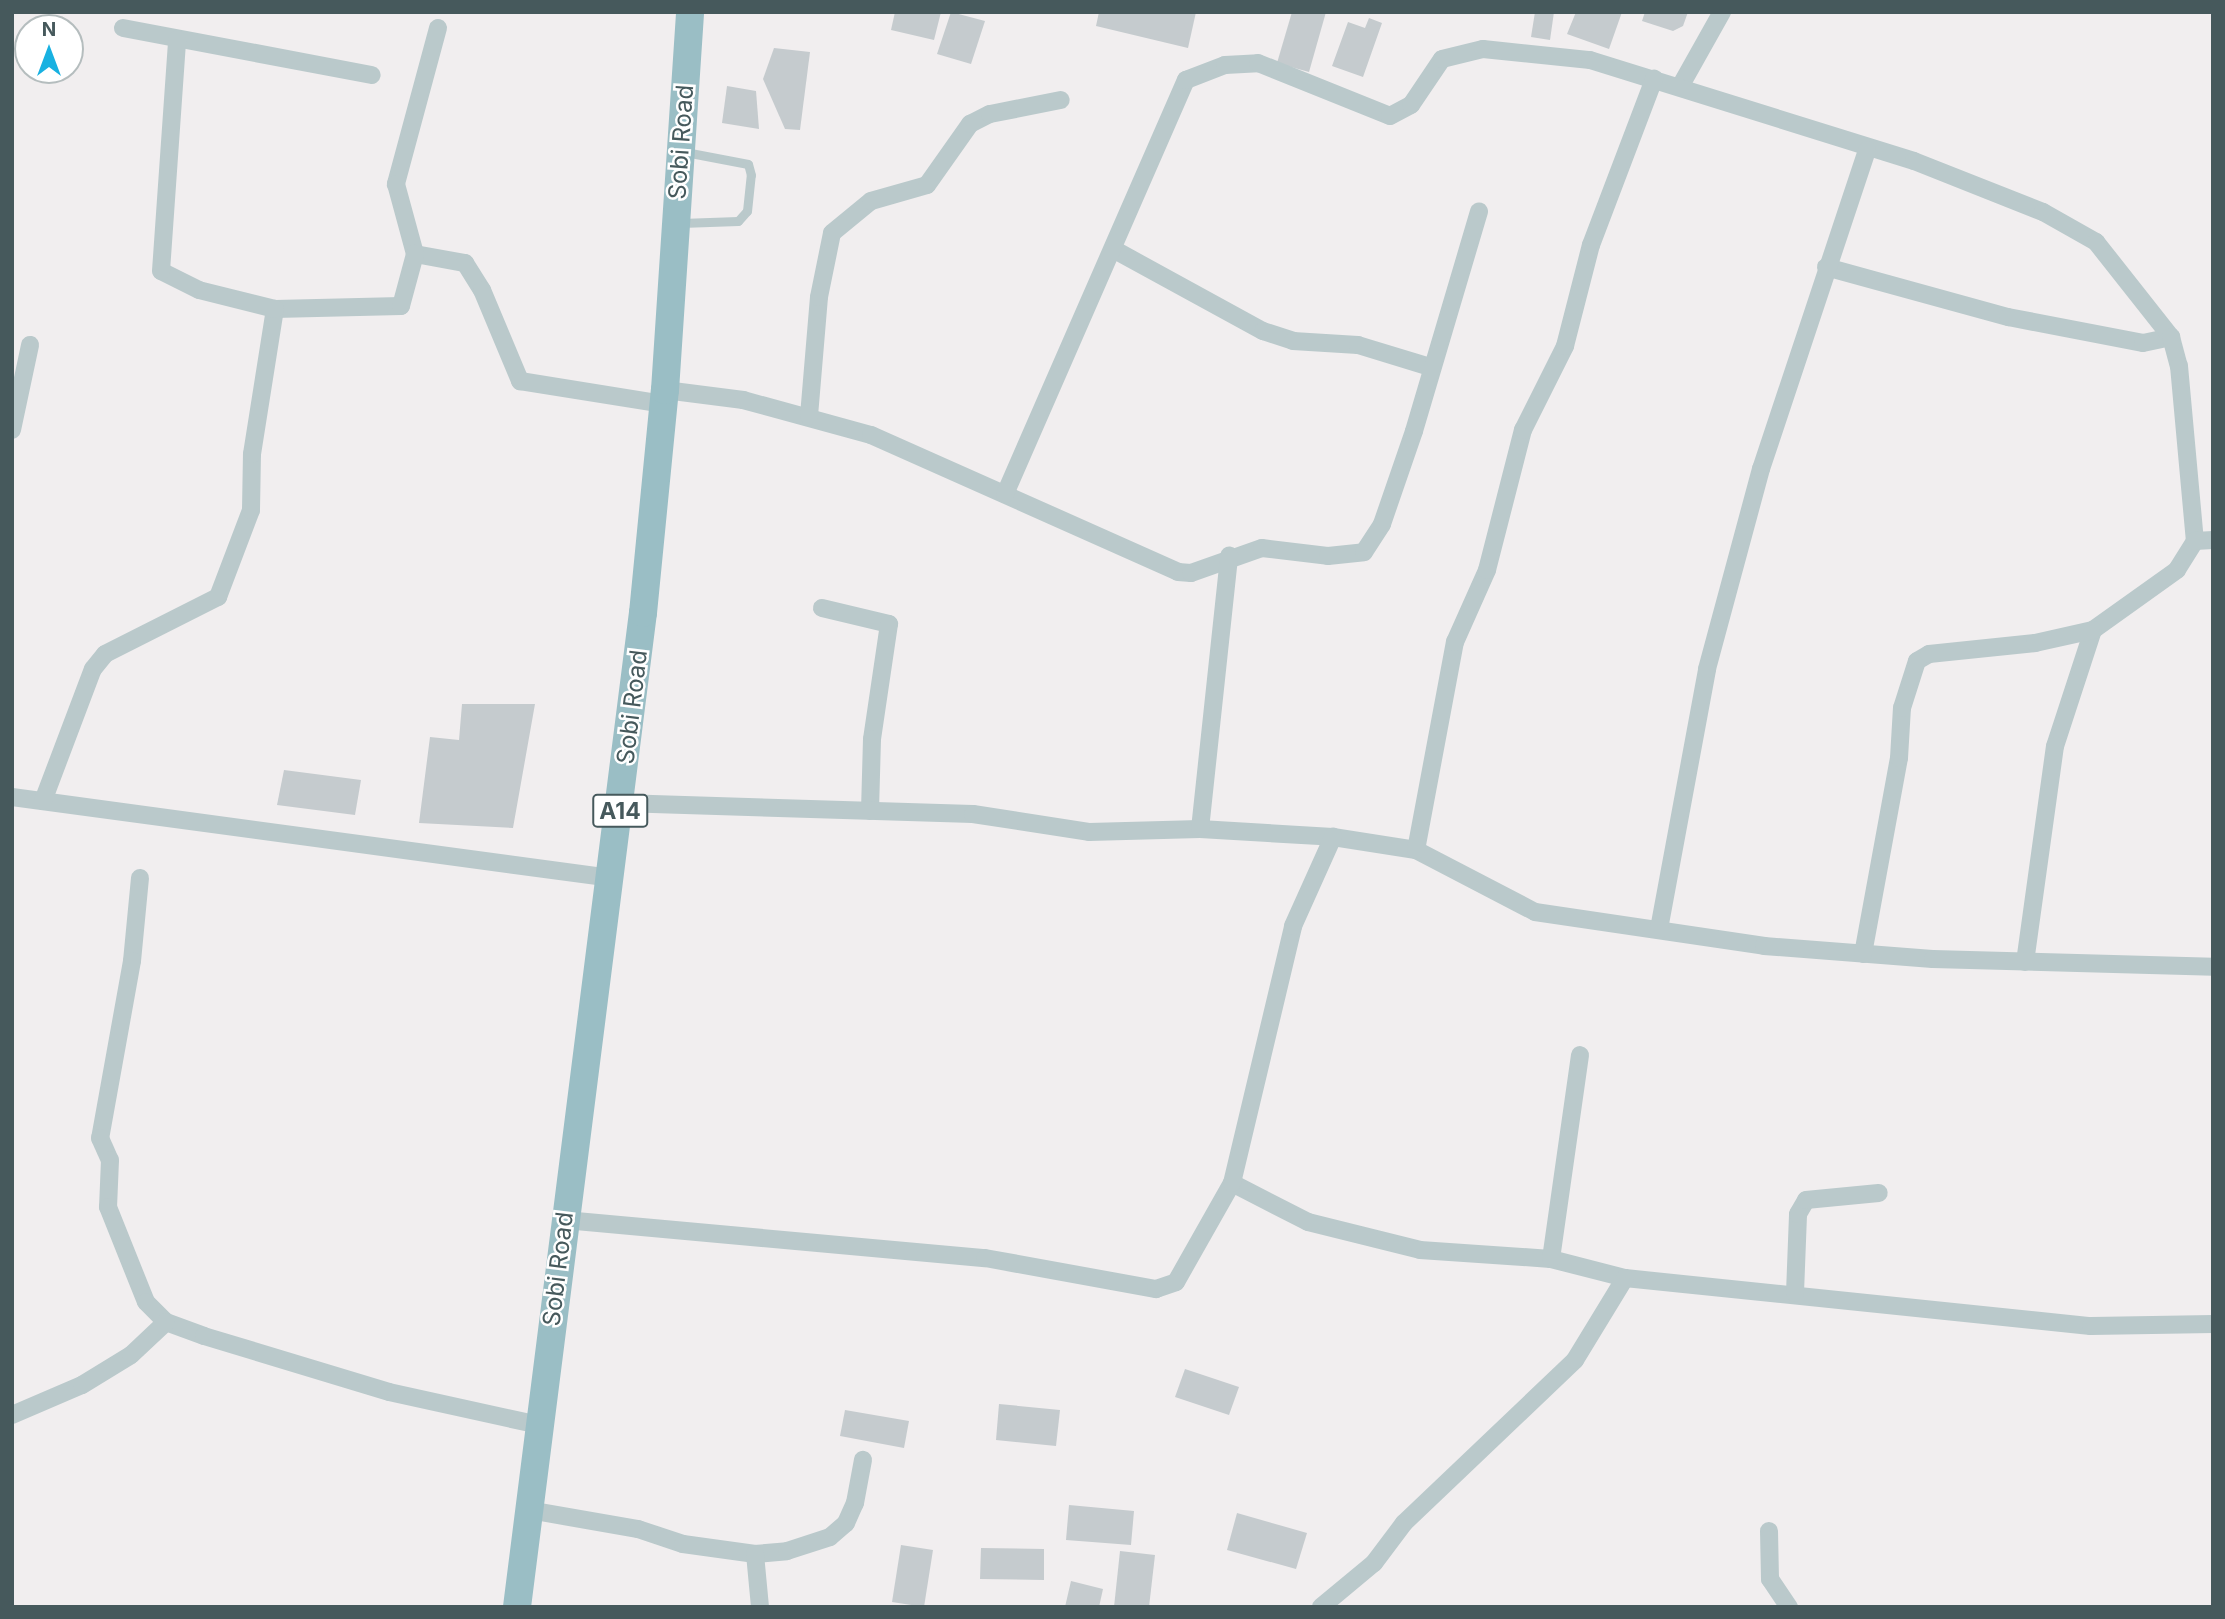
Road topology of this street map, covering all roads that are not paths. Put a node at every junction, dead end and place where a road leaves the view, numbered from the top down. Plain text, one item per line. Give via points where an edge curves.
1 (690, 12) edge
2 (1722, 12) edge
3 (123, 28) dead end
4 (439, 28) dead end
5 (177, 40) junction
6 (372, 75) dead end
7 (1654, 79) junction
8 (1681, 85) junction
9 (1061, 100) dead end
10 (1867, 150) junction
11 (680, 151) junction
12 (1479, 211) dead end
13 (675, 224) junction
14 (1113, 249) junction
15 (415, 254) junction
16 (1826, 267) junction
17 (275, 309) junction
18 (2171, 337) junction
19 (30, 345) dead end
20 (1430, 367) junction
21 (665, 397) junction
22 (809, 415) junction
23 (12, 430) edge
24 (1006, 494) junction
25 (2204, 541) edge
26 (1229, 556) junction
27 (822, 608) dead end
28 (2092, 630) junction
29 (12, 797) edge
30 (43, 801) junction
31 (621, 803) junction
32 (870, 811) junction
33 (1200, 829) junction
34 (1334, 837) junction
35 (1416, 850) junction
36 (140, 878) dead end
37 (611, 878) junction
38 (1659, 929) junction
39 (1863, 954) junction
40 (2025, 962) junction
41 (2213, 967) edge
42 (1580, 1055) dead end
43 (1232, 1183) junction
44 (1879, 1193) dead end
45 (565, 1220) junction
46 (1551, 1258) junction
47 (1625, 1278) junction
48 (1795, 1293) junction
49 (166, 1322) junction
50 (2213, 1324) edge
51 (12, 1415) edge
52 (539, 1425) junction
53 (863, 1460) dead end
54 (529, 1510) junction
55 (1769, 1531) dead end
56 (755, 1554) junction
57 (517, 1607) edge
58 (760, 1607) edge
59 (1321, 1607) edge
60 (1789, 1607) edge

1 - 11 highway, Sobi Road / A14
2 - 8 street
3 - 5 street
4 - 15 street via 396,184
5 - 6 street
5 - 17 street via 161,271 199,290
7 - 8 street
7 - 14 street via 1579,58 1483,49 1442,59 1411,105 1390,116 1258,63 1225,65 1186,80
7 - 35 street via 1591,245 1565,346 1523,430 1487,570 1455,642
8 - 10 street
9 - 22 street via 990,114 970,124 927,185 871,201 832,233 819,297
10 - 16 street
10 - 18 street via 1914,161 2043,212 2096,242
11 - 13 highway, Sobi Road / A14
11 - 13 lane via 748,164 751,175 747,211 738,221
12 - 20 street
13 - 21 highway, Sobi Road / A14
14 - 20 street via 1264,331 1293,341 1358,345
14 - 24 street
15 - 17 street via 401,306
15 - 21 street via 465,263 482,289 520,381
16 - 18 street via 2008,317 2143,342
16 - 38 street via 1761,469 1707,668
17 - 30 street via 251,454 251,510 228,577 218,597 203,609 106,654 93,669
18 - 25 street
19 - 23 street
20 - 26 street via 1382,524 1364,552 1328,556 1262,548
21 - 22 street via 743,400
21 - 31 highway, Sobi Road / A14
22 - 24 street via 871,435
24 - 26 street via 1178,572 1191,573
25 - 28 street via 2177,570
26 - 33 street
27 - 32 street via 889,624 872,738
28 - 39 street via 2035,643 1929,654 1917,661 1902,708 1899,758
28 - 40 street via 2055,746
29 - 30 street
30 - 37 street
31 - 32 street
31 - 37 highway, Sobi Road / A14
32 - 33 street via 973,814 1089,832
33 - 34 street
34 - 35 street
34 - 43 street via 1293,926
35 - 38 street via 1535,912
36 - 49 street via 132,961 100,1138 110,1160 108,1207 122,1247 146,1302
37 - 45 highway, Sobi Road / A14
38 - 39 street
39 - 40 street
40 - 41 street
42 - 46 street
43 - 45 street via 1176,1282 1156,1289 985,1258
43 - 46 street via 1308,1222 1420,1250
44 - 48 street via 1806,1200 1798,1214
45 - 52 highway, Sobi Road / A14
46 - 47 street
47 - 48 street
47 - 59 street via 1575,1360 1404,1523 1374,1563
48 - 50 street via 2091,1326
49 - 51 street via 131,1355 82,1385
49 - 52 street via 389,1392
52 - 54 highway, Sobi Road / A14
53 - 56 street via 855,1503 830,1537 788,1551
54 - 56 street
54 - 57 highway, Sobi Road / A14
55 - 60 street via 1770,1579
56 - 58 street

